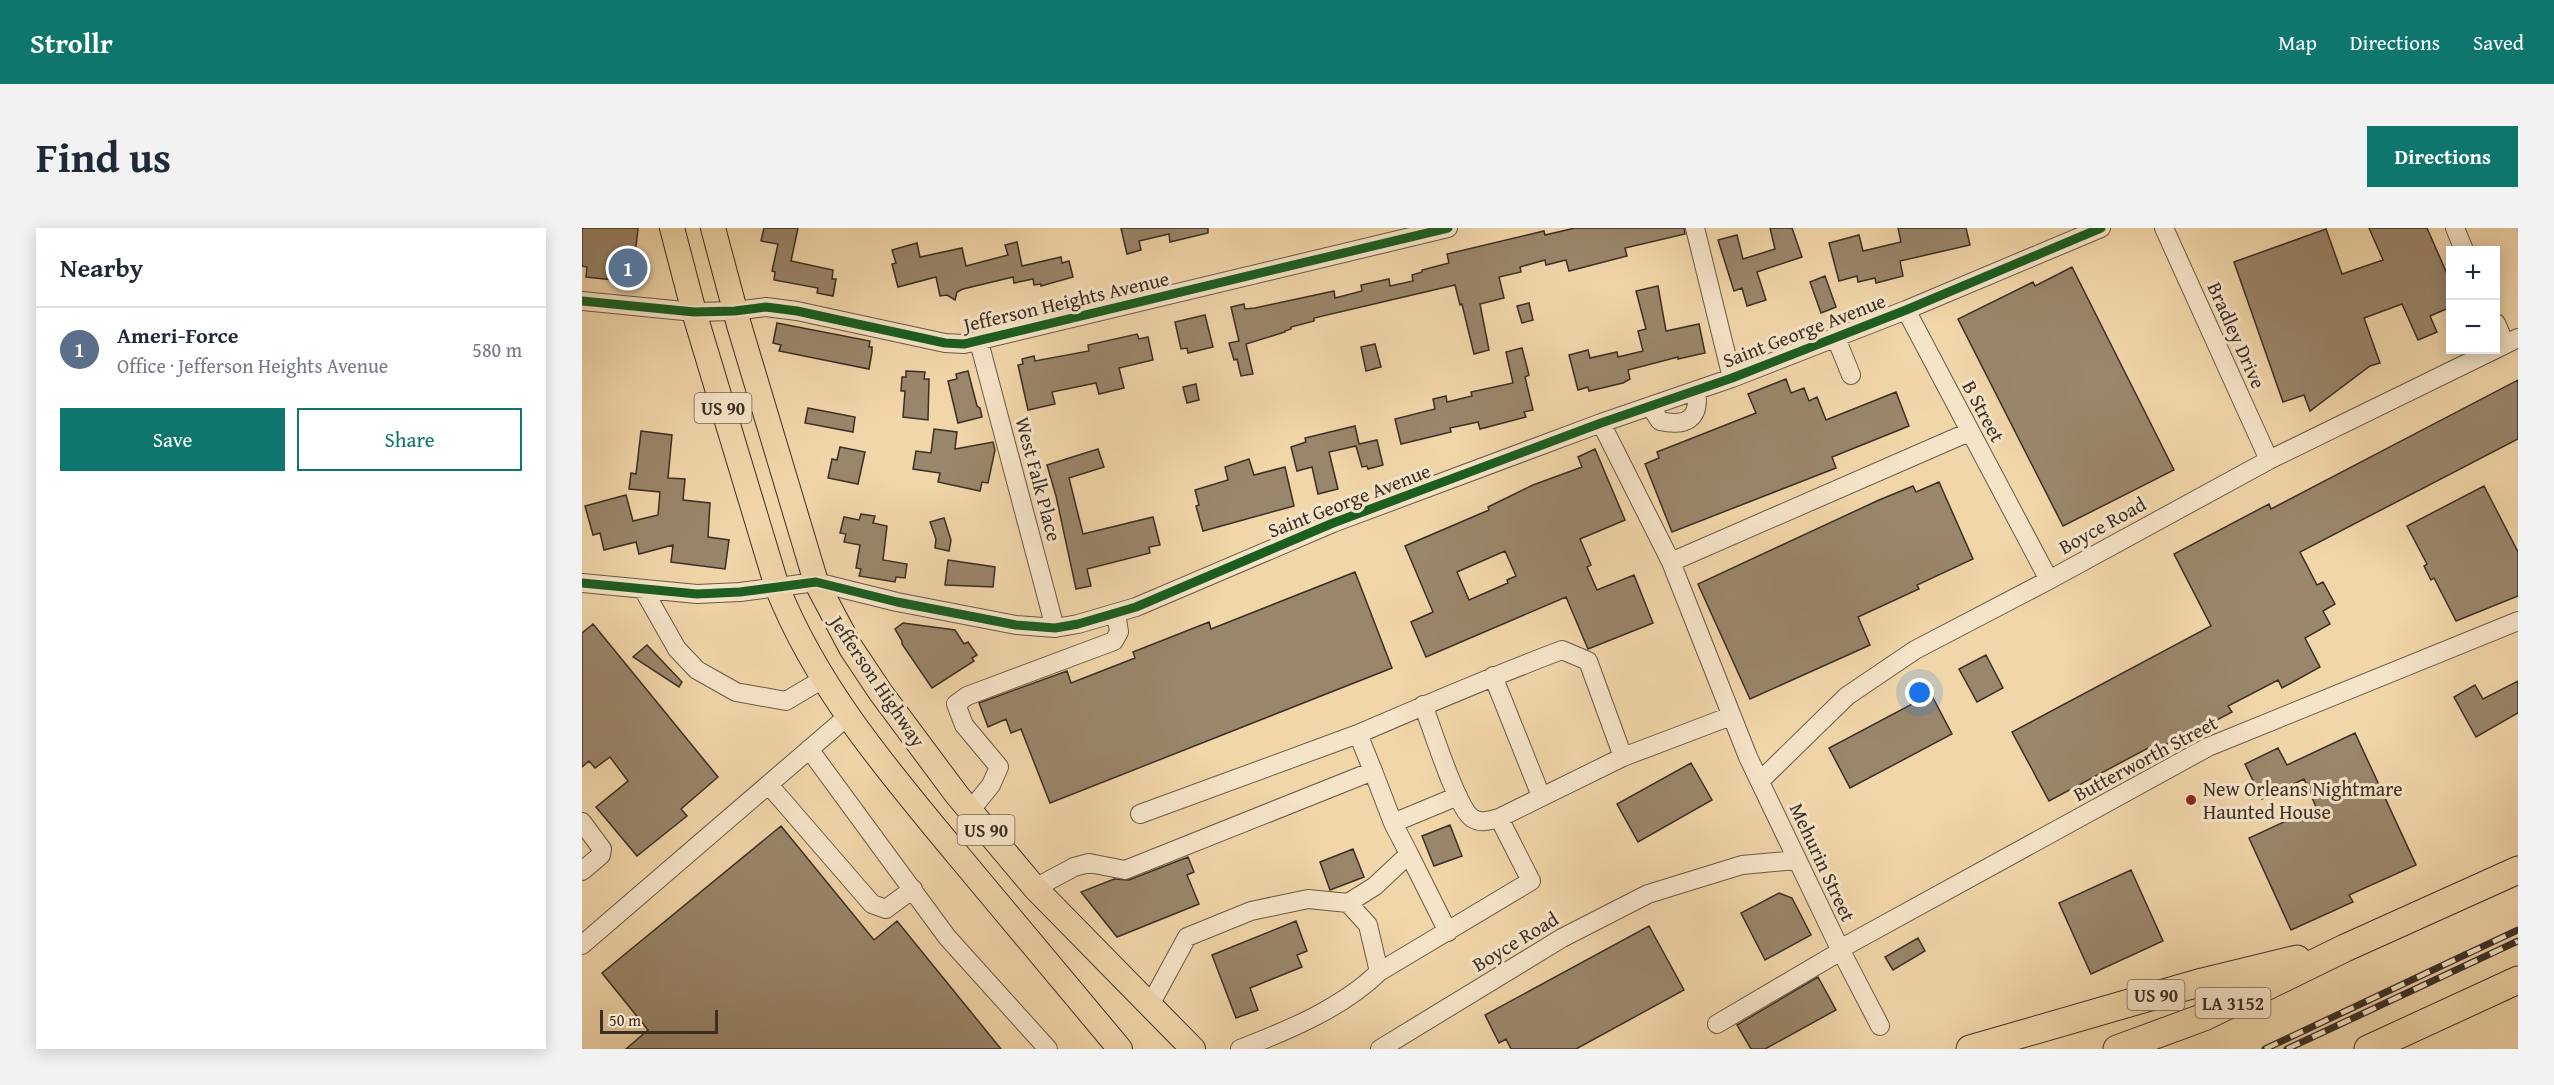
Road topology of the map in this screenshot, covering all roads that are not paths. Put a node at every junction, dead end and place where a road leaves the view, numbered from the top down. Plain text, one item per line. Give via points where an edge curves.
1 (672, 228) edge
2 (713, 228) edge
3 (1448, 228) edge
4 (1695, 228) edge
5 (2101, 228) edge
6 (2164, 228) edge
7 (2455, 228) edge
8 (2462, 246) edge
9 (582, 301) edge
10 (1906, 310) junction
11 (735, 311) junction
12 (694, 312) junction
13 (1836, 338) junction
14 (979, 342) junction
15 (2503, 345) edge
16 (1851, 375) dead end
17 (1732, 378) junction
18 (1696, 390) junction
19 (1650, 406) junction
20 (1601, 423) junction
21 (1970, 432) junction
22 (2269, 460) junction
23 (1671, 562) junction
24 (2049, 580) junction
25 (816, 582) junction
26 (582, 583) edge
27 (777, 587) junction
28 (643, 589) junction
29 (1116, 613) junction
30 (2518, 621) edge
31 (1055, 628) junction
32 (1493, 676) junction
33 (823, 679) junction
34 (1423, 705) junction
35 (848, 716) junction
36 (1731, 716) junction
37 (1358, 734) junction
38 (809, 749) junction
39 (1623, 757) junction
40 (1372, 771) junction
41 (1760, 781) junction
42 (769, 785) junction
43 (1458, 796) junction
44 (1541, 796) junction
45 (970, 810) junction
46 (1140, 814) dead end
47 (1499, 818) junction
48 (582, 822) edge
49 (1393, 823) junction
50 (1409, 854) junction
51 (1797, 860) junction
52 (2518, 870) edge
53 (582, 871) edge
54 (1035, 888) junction
55 (913, 889) junction
56 (1348, 903) junction
57 (1006, 914) junction
58 (1448, 932) junction
59 (582, 945) edge
60 (2345, 948) junction
61 (1840, 950) junction
62 (1379, 972) junction
63 (2518, 980) edge
64 (1149, 1005) junction
65 (1717, 1024) dead end
66 (1880, 1026) dead end
67 (1048, 1049) edge
68 (1120, 1049) edge
69 (1193, 1049) edge
70 (1240, 1049) edge
71 (1380, 1049) edge
72 (1970, 1049) edge
73 (2117, 1049) edge
74 (2368, 1049) edge

1 - 12 main road, Jefferson Highway / US 90
2 - 11 main road, Jefferson Highway / US 90
3 - 14 street, Jefferson Heights Avenue
4 - 17 street
5 - 10 street, Saint George Avenue
6 - 22 street, Bradley Drive
7 - 8 street
9 - 12 street, Jefferson Heights Avenue
10 - 13 street, Saint George Avenue
10 - 21 street, B Street
11 - 12 street, Jefferson Heights Avenue
11 - 14 street, Jefferson Heights Avenue via 766,307 945,343
11 - 25 main road, Jefferson Highway / US 90
12 - 27 main road, Jefferson Highway / US 90
13 - 16 street
13 - 17 street, Saint George Avenue
14 - 31 street, West Falk Place
15 - 22 street, Boyce Road
17 - 18 street, Saint George Avenue
18 - 19 street, Saint George Avenue
18 - 19 street via 1698,404 1691,419 1678,425 1660,421
19 - 20 street, Saint George Avenue
20 - 23 street, Mehurin Street
20 - 29 street, Saint George Avenue via 1333,523
21 - 23 street
21 - 24 street, B Street
22 - 24 street, Boyce Road
23 - 36 street, Mehurin Street
24 - 41 street, Boyce Road via 1915,650 1847,696
25 - 27 street, Saint George Avenue
25 - 31 street, Saint George Avenue via 1016,625
25 - 45 main road, Jefferson Highway / US 90 via 851,648 881,693
26 - 28 street, Saint George Avenue
27 - 28 street, Saint George Avenue via 697,594
27 - 33 main road, Jefferson Highway / US 90 via 791,623
28 - 33 street via 677,650 697,670 736,692 786,700
29 - 31 street, Saint George Avenue
29 - 45 street via 1119,632 1114,641 967,696 956,704 964,725 999,767 992,785
30 - 61 street, Butterworth Street via 2208,747
32 - 34 street
32 - 39 street via 1562,650 1588,661
32 - 44 street
33 - 35 main road, Jefferson Highway / US 90
34 - 37 street
34 - 43 street
35 - 38 street
35 - 57 main road, Jefferson Highway / US 90 via 899,786
36 - 39 street
36 - 41 street, Mehurin Street
37 - 40 street
37 - 46 street
38 - 42 street
38 - 55 street
39 - 44 street
40 - 49 street
40 - 54 street via 1125,870 1089,863
41 - 51 street, Mehurin Street
42 - 55 street via 872,904 886,909
42 - 59 street
43 - 47 street via 1470,817 1480,822
43 - 49 street
44 - 47 street
45 - 54 main road, Jefferson Highway / US 90
47 - 58 street via 1531,882
48 - 53 street via 602,849 601,855
49 - 50 street
50 - 56 street via 1375,886
50 - 58 street
51 - 61 street, Mehurin Street
51 - 71 street, Boyce Road via 1742,865 1648,894 1562,939
52 - 60 highway, US 90
54 - 57 main road
54 - 64 main road, Jefferson Highway / US 90
55 - 67 street via 947,937
56 - 62 street via 1368,925
56 - 64 street via 1308,899 1274,906 1251,911 1187,937
57 - 68 main road, Jefferson Highway / US 90
58 - 62 street
60 - 72 highway, US 90 via 2202,982
60 - 73 highway, LA 3152 via 2204,1017
61 - 65 street, Butterworth Street
61 - 66 street, Mehurin Street
62 - 70 street via 1359,991 1284,1032
63 - 74 highway
64 - 69 main road, Jefferson Highway / US 90

